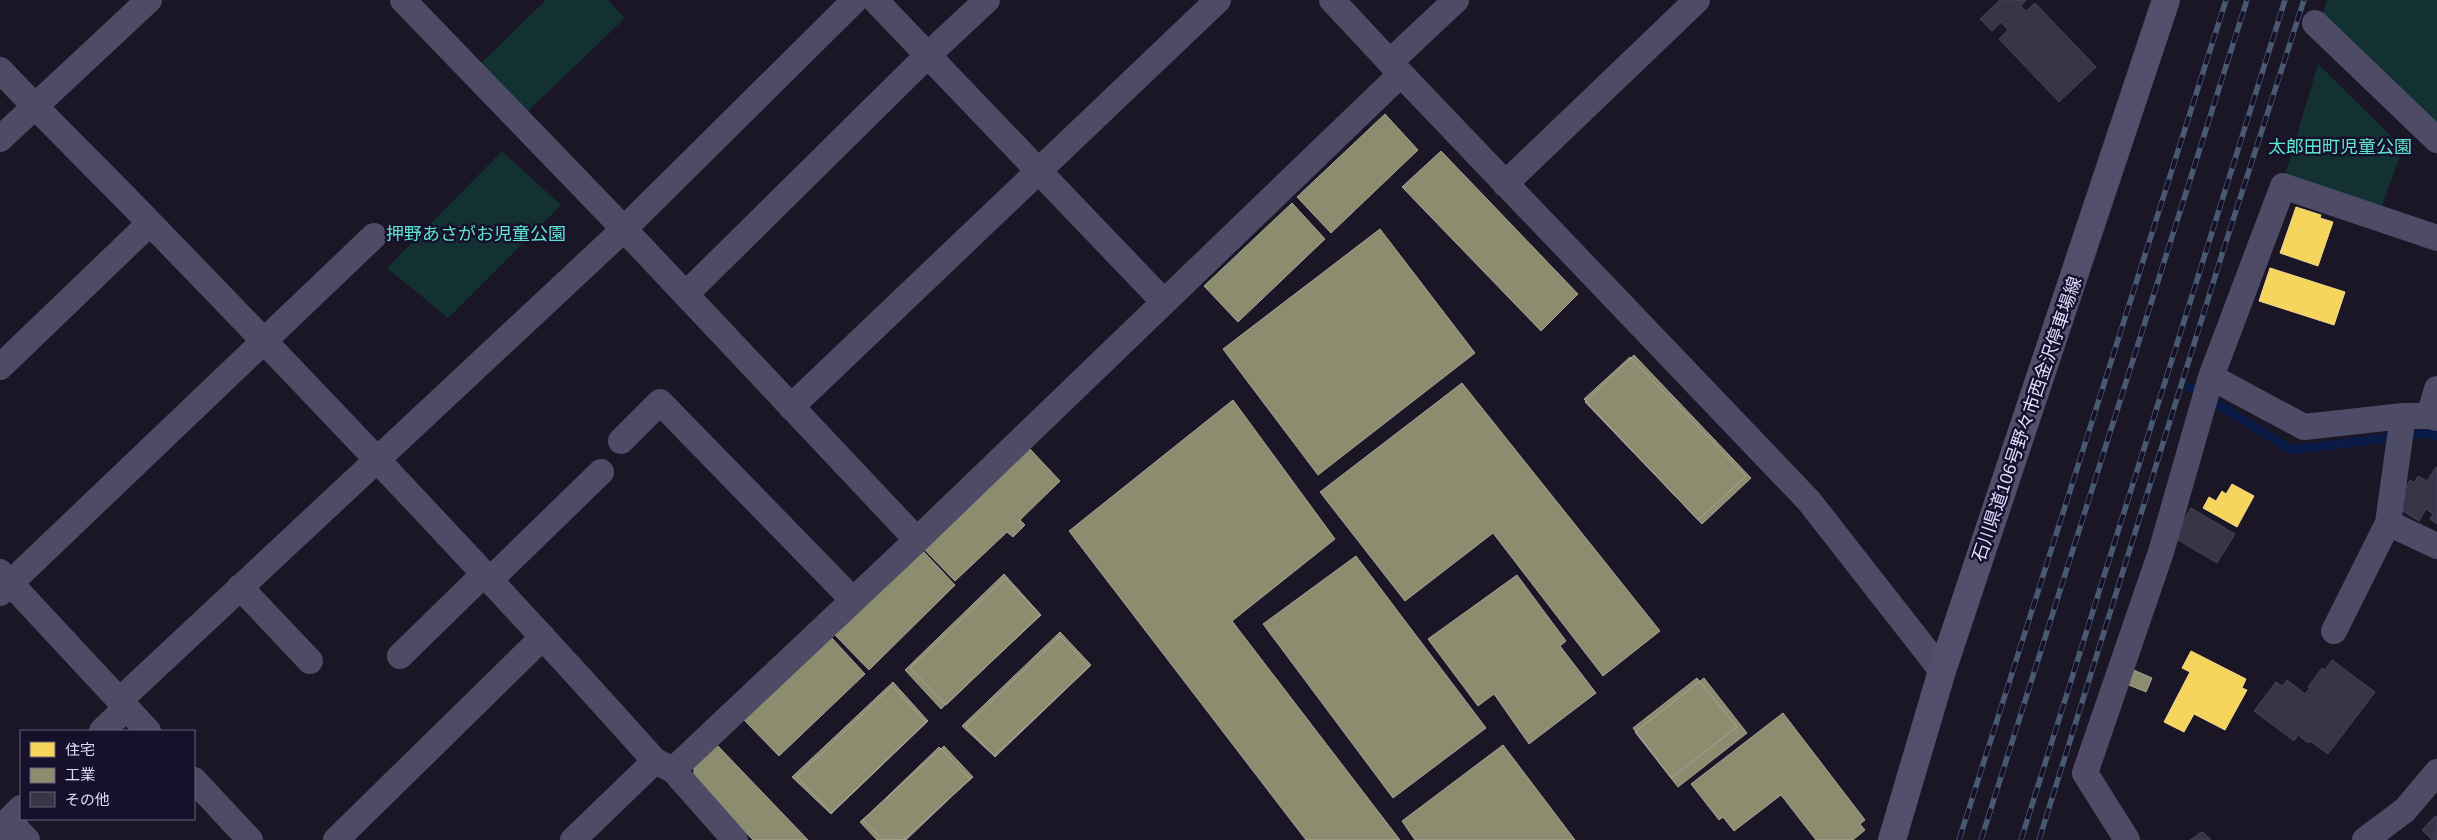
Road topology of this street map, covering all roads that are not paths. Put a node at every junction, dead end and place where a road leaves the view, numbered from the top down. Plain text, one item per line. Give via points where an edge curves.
1 (149, 0) edge
2 (402, 0) edge
3 (855, 0) edge
4 (875, 0) edge
5 (988, 0) edge
6 (1218, 0) edge
7 (1332, 0) edge
8 (1456, 0) edge
9 (1696, 0) edge
10 (2166, 0) edge
11 (2315, 23) dead end
12 (928, 55) junction
13 (1395, 68) junction
14 (0, 70) edge
15 (34, 106) junction
16 (0, 139) edge
17 (2437, 140) edge
18 (1038, 170) junction
19 (1505, 184) junction
20 (150, 223) junction
21 (624, 229) junction
22 (374, 236) dead end
23 (2437, 238) edge
24 (686, 294) junction
25 (1164, 302) junction
26 (264, 342) junction
27 (0, 367) edge
28 (2437, 389) edge
29 (2207, 392) junction
30 (792, 407) junction
31 (2433, 417) edge
32 (2401, 429) junction
33 (621, 441) dead end
34 (376, 459) junction
35 (601, 472) dead end
36 (2388, 523) junction
37 (917, 540) junction
38 (2437, 546) edge
39 (487, 577) junction
40 (3, 582) edge
41 (240, 587) junction
42 (853, 600) junction
43 (2334, 631) dead end
44 (544, 637) junction
45 (400, 656) dead end
46 (310, 661) dead end
47 (1942, 670) junction
48 (123, 705) junction
49 (103, 730) edge
50 (147, 730) edge
51 (664, 766) junction
52 (2437, 772) edge
53 (195, 781) edge
54 (10, 819) edge
55 (27, 840) edge
56 (250, 840) edge
57 (336, 840) edge
58 (573, 840) edge
59 (735, 840) edge
60 (1892, 840) edge
61 (2127, 840) edge
62 (2365, 840) edge

1 - 15 street
2 - 21 street
3 - 21 street
4 - 12 street
5 - 12 street
6 - 18 street
7 - 13 street
8 - 13 street
9 - 19 street
10 - 47 main road, 石川県道106号野々市西金沢停車場線
11 - 17 street
12 - 18 street
12 - 24 street
13 - 19 street
13 - 25 street
14 - 15 street
15 - 16 street
15 - 20 street
18 - 25 street
18 - 30 street
19 - 47 street via 1808,501
20 - 26 street
20 - 27 street
21 - 24 street
21 - 34 street
22 - 26 street
23 - 29 street via 2283,186
24 - 30 street
25 - 37 street
26 - 34 street
26 - 40 street
28 - 31 street
29 - 32 street via 2304,427
29 - 61 street via 2161,552 2084,773
30 - 37 street
31 - 32 street
32 - 36 street
33 - 42 street via 660,402
34 - 39 street
34 - 41 street
35 - 39 street
36 - 38 street
36 - 43 street
37 - 42 street
39 - 44 street
39 - 45 street
40 - 48 street
41 - 46 street
41 - 48 street
42 - 51 street
44 - 51 street
44 - 57 street
47 - 60 main road, 石川県道106号野々市西金沢停車場線
48 - 49 street
48 - 50 street
51 - 58 street
51 - 59 street
52 - 62 street via 2405,810
53 - 56 street
54 - 55 street

